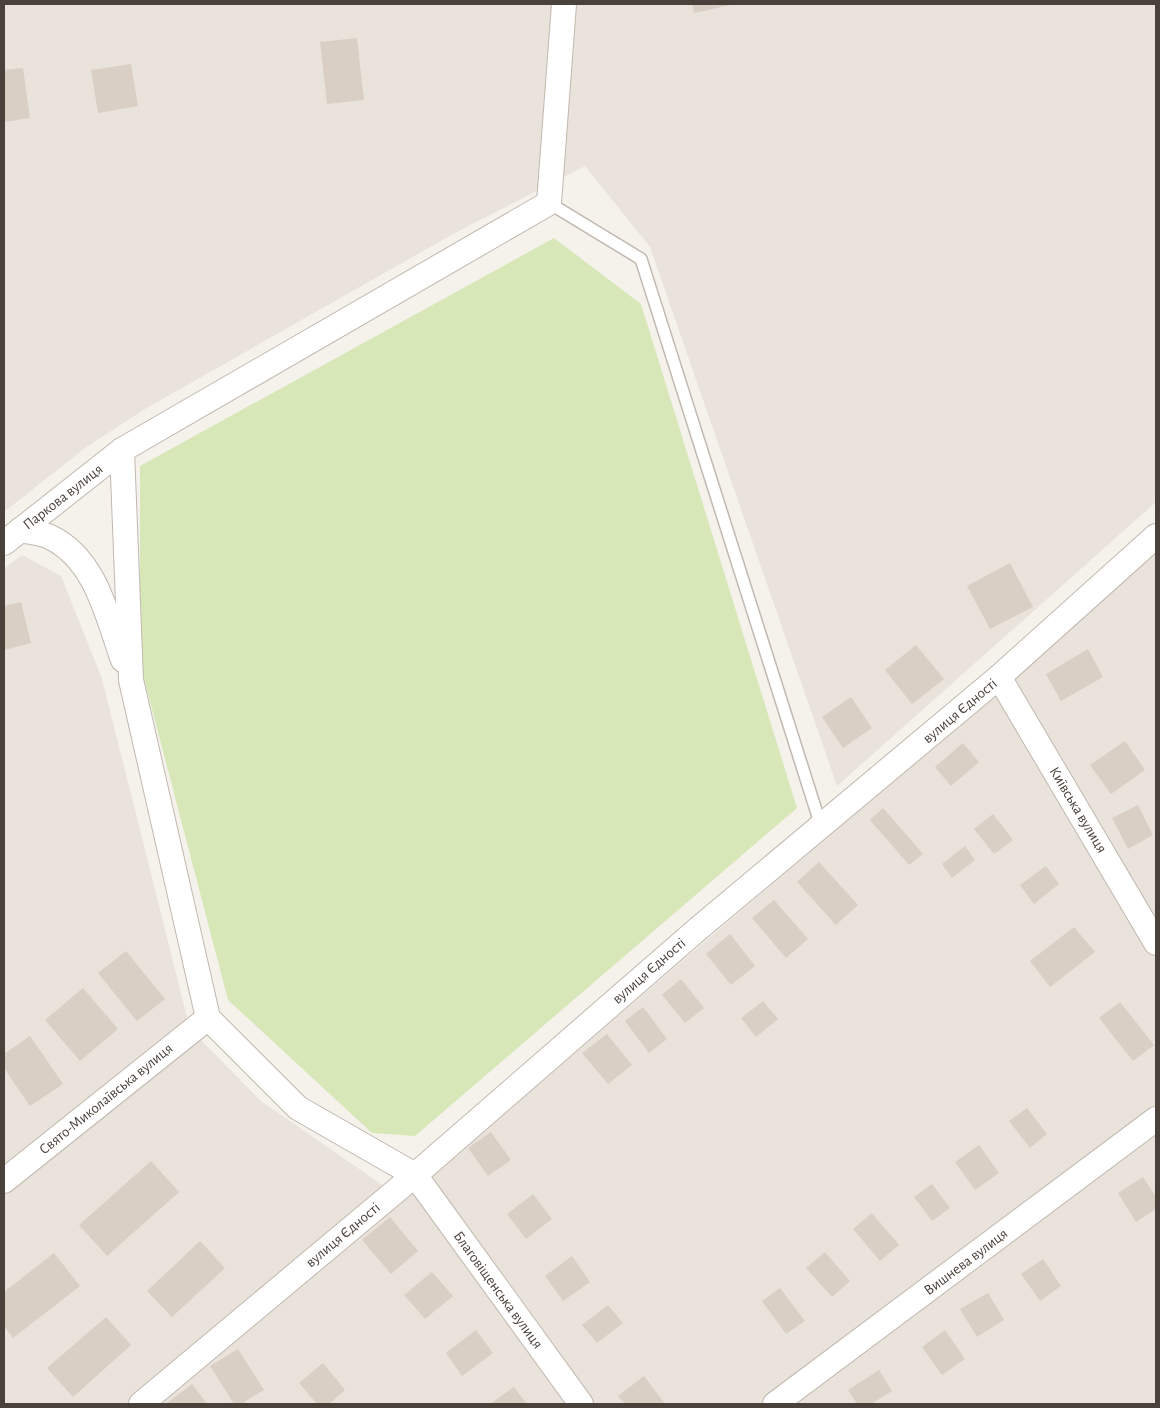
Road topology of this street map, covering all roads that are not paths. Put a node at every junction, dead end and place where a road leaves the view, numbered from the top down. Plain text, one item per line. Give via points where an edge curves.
1 (564, 4) edge
2 (549, 203) junction
3 (122, 450) junction
4 (1156, 536) edge
5 (12, 537) edge
6 (1000, 677) junction
7 (131, 680) junction
8 (821, 826) junction
9 (1156, 943) edge
10 (208, 1018) junction
11 (1156, 1119) edge
12 (415, 1175) junction
13 (4, 1181) edge
14 (141, 1404) edge
15 (581, 1404) edge
16 (776, 1404) edge

1 - 2 street
2 - 3 street, Паркова вулиця
2 - 8 lane via 642,259
3 - 5 street, Паркова вулиця
3 - 7 street
4 - 6 street, вулиця Єдності
5 - 7 street via 49,536 77,555 96,587
6 - 8 street, вулиця Єдності
6 - 9 street, Київська вулиця
7 - 10 street
8 - 12 street, вулиця Єдності
10 - 12 street via 298,1108
10 - 13 street, Свято-Миколаївська вулиця
11 - 16 street, Вишнева вулиця
12 - 14 street, вулиця Єдності
12 - 15 street, Благовіщенська вулиця

